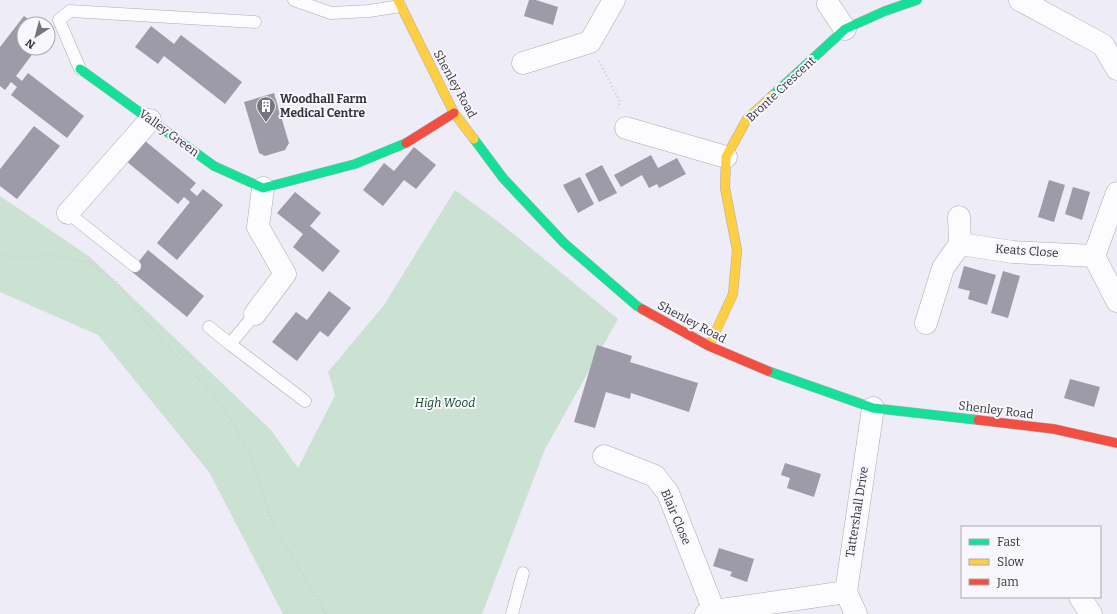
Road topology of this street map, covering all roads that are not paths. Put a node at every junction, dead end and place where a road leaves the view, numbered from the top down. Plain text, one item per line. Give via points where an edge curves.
1 (294, 0) edge
2 (614, 0) edge
3 (917, 0) edge
4 (1020, 0) edge
5 (399, 3) edge
6 (828, 4) dead end
7 (254, 22) dead end
8 (845, 29) junction
9 (524, 63) dead end
10 (80, 69) joint
11 (1117, 69) edge
12 (454, 113) junction
13 (150, 120) junction
14 (626, 128) road end
15 (726, 157) junction
16 (263, 188) junction
17 (1117, 193) edge
18 (68, 213) joint
19 (960, 217) dead end
20 (960, 244) junction
21 (1094, 256) junction
22 (135, 266) dead end
23 (1117, 301) edge
24 (255, 314) joint
25 (926, 322) dead end
26 (209, 327) dead end
27 (230, 344) junction
28 (709, 346) junction
29 (305, 401) dead end
30 (873, 408) junction
31 (1117, 443) edge
32 (604, 456) dead end
33 (523, 573) dead end
34 (846, 592) junction
35 (1081, 598) edge
36 (710, 612) edge
37 (512, 614) edge
38 (856, 614) edge
39 (1091, 614) edge

1 - 5 lane via 331,13 369,11
2 - 9 street via 590,42
3 - 8 street, Bronte Crescent
4 - 11 street via 1103,45
5 - 12 street, Shenley Road
6 - 8 street
7 - 10 lane via 70,11 59,20
8 - 15 street, Bronte Crescent via 747,119
10 - 13 street, Valley Green
12 - 16 street via 409,142 355,164
12 - 28 street, Shenley Road via 503,178 566,245 637,306
13 - 16 street, Valley Green via 214,166
13 - 18 street
14 - 15 street
15 - 28 street, Bronte Crescent via 725,188 737,250 733,294
16 - 24 street via 258,227 285,274
17 - 21 street
18 - 22 lane
19 - 20 street
20 - 21 street, Keats Close via 1013,252
20 - 25 street via 943,268
21 - 23 street
24 - 27 lane
26 - 27 lane
27 - 29 lane
28 - 30 street, Shenley Road via 786,378
30 - 31 street, Shenley Road via 1054,429
30 - 34 street, Tattershall Drive
32 - 36 street, Blair Close via 655,476 668,493
33 - 37 lane
34 - 36 street
34 - 38 street
35 - 39 street

